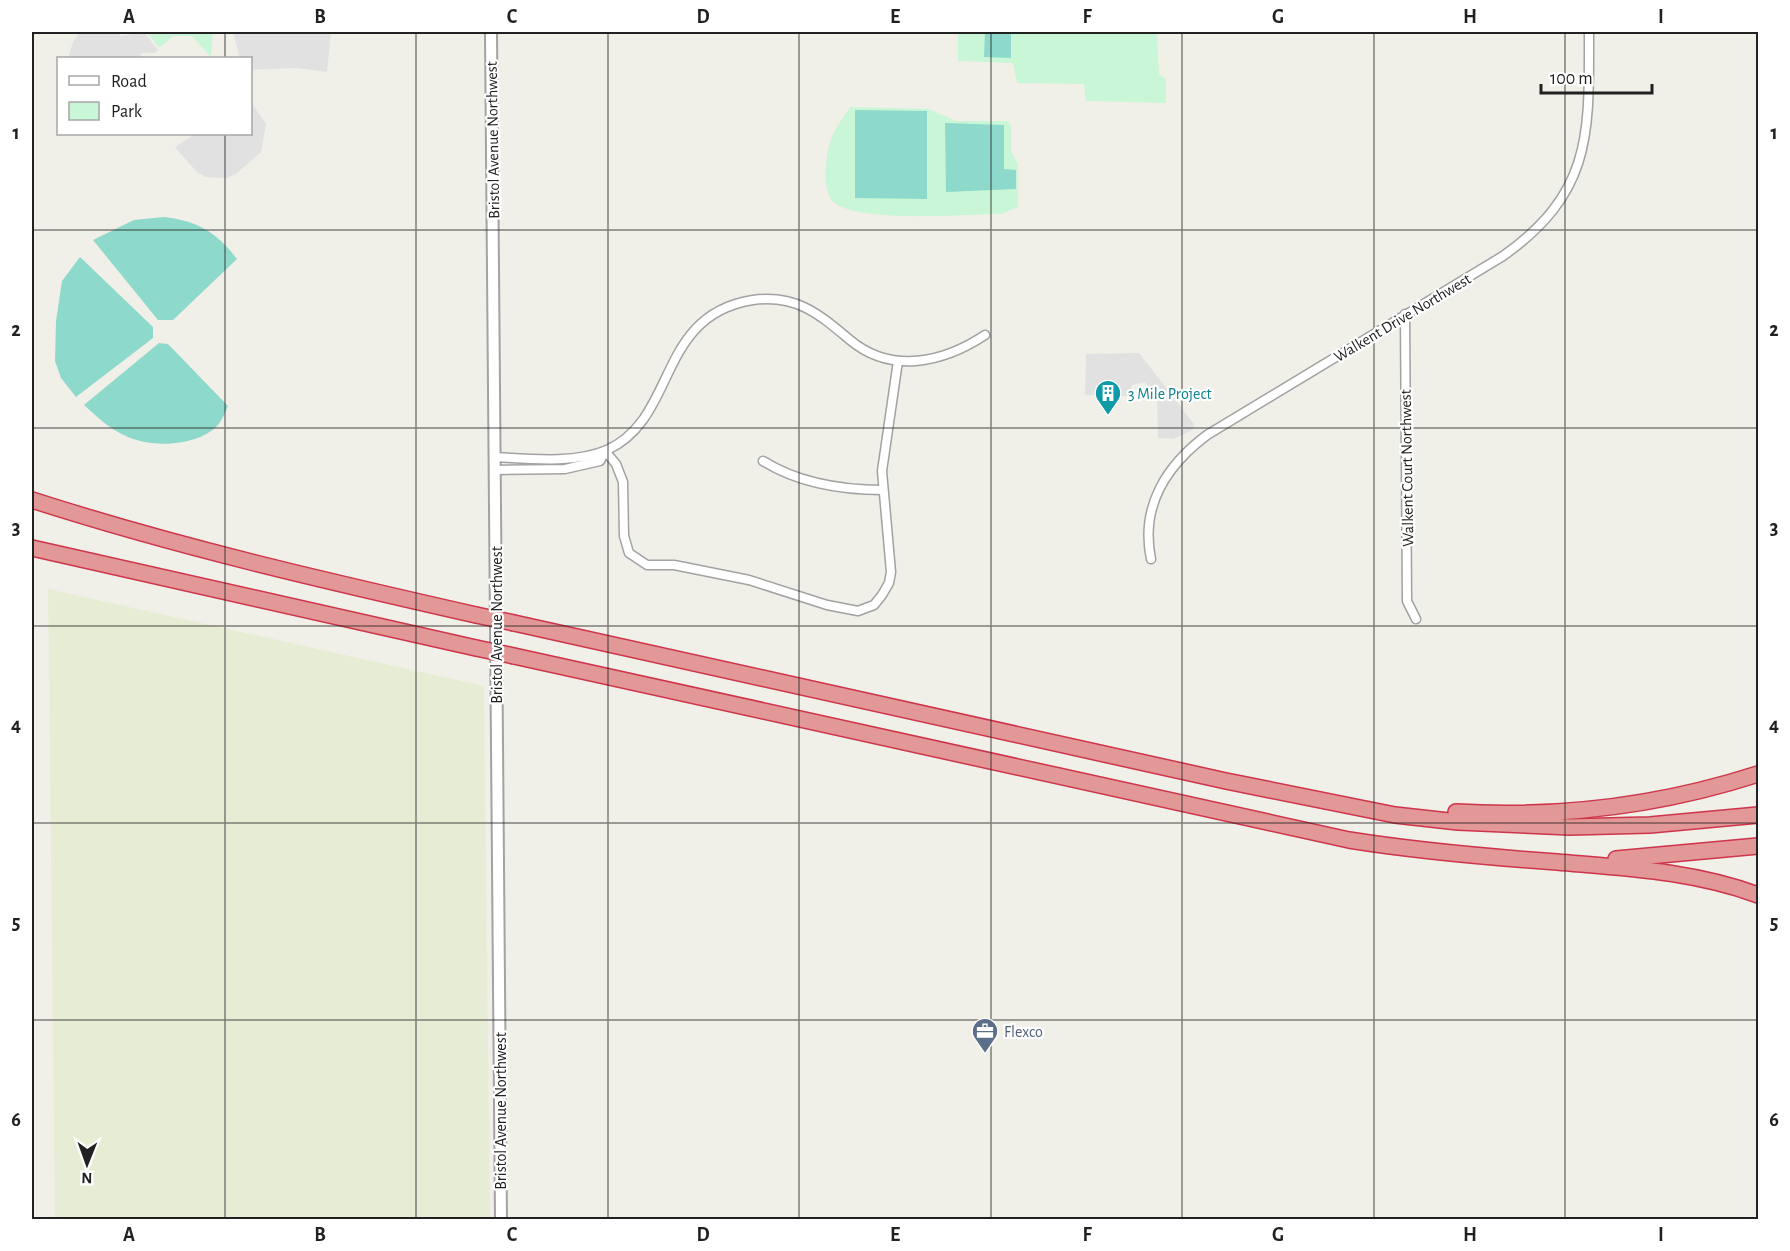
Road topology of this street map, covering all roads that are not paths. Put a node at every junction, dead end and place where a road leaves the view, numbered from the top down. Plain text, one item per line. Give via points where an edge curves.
1 (491, 32) edge
2 (1589, 32) edge
3 (1405, 314) junction
4 (985, 335) dead end
5 (898, 361) junction
6 (605, 451) junction
7 (495, 457) junction
8 (763, 461) dead end
9 (495, 470) junction
10 (883, 490) junction
11 (32, 500) edge
12 (32, 548) edge
13 (1151, 558) dead end
14 (1416, 620) dead end
15 (1758, 774) edge
16 (1276, 792) junction
17 (1758, 815) edge
18 (1758, 846) edge
19 (1508, 859) junction
20 (1758, 895) edge
21 (501, 1220) edge

1 - 7 street, Bristol Avenue Northwest
2 - 3 street, Walkent Drive Northwest via 1589,112 1582,159 1557,206 1511,251
3 - 13 street, Walkent Drive Northwest via 1186,451 1164,478 1153,505 1148,524
3 - 14 street, Walkent Court Northwest via 1407,601
4 - 5 street via 943,357
5 - 6 street via 861,347 820,314 802,305 769,299 735,304 717,312 688,336 637,427
5 - 10 street via 884,452
6 - 7 street via 567,458
6 - 9 street via 600,461 565,469
6 - 10 street via 623,482 624,536 629,553 646,565 674,565 749,580 858,611 874,605 889,583
7 - 9 street, Bristol Avenue Northwest
8 - 10 street via 787,475 844,488
9 - 21 street, Bristol Avenue Northwest
11 - 16 highway, bridge via 292,574
12 - 19 highway, bridge via 1317,834 1427,852
15 - 16 highway via 1662,798 1535,812 1430,810
16 - 17 highway via 1395,815 1540,827 1632,826
18 - 19 highway via 1620,859
19 - 20 highway via 1657,870 1708,879

